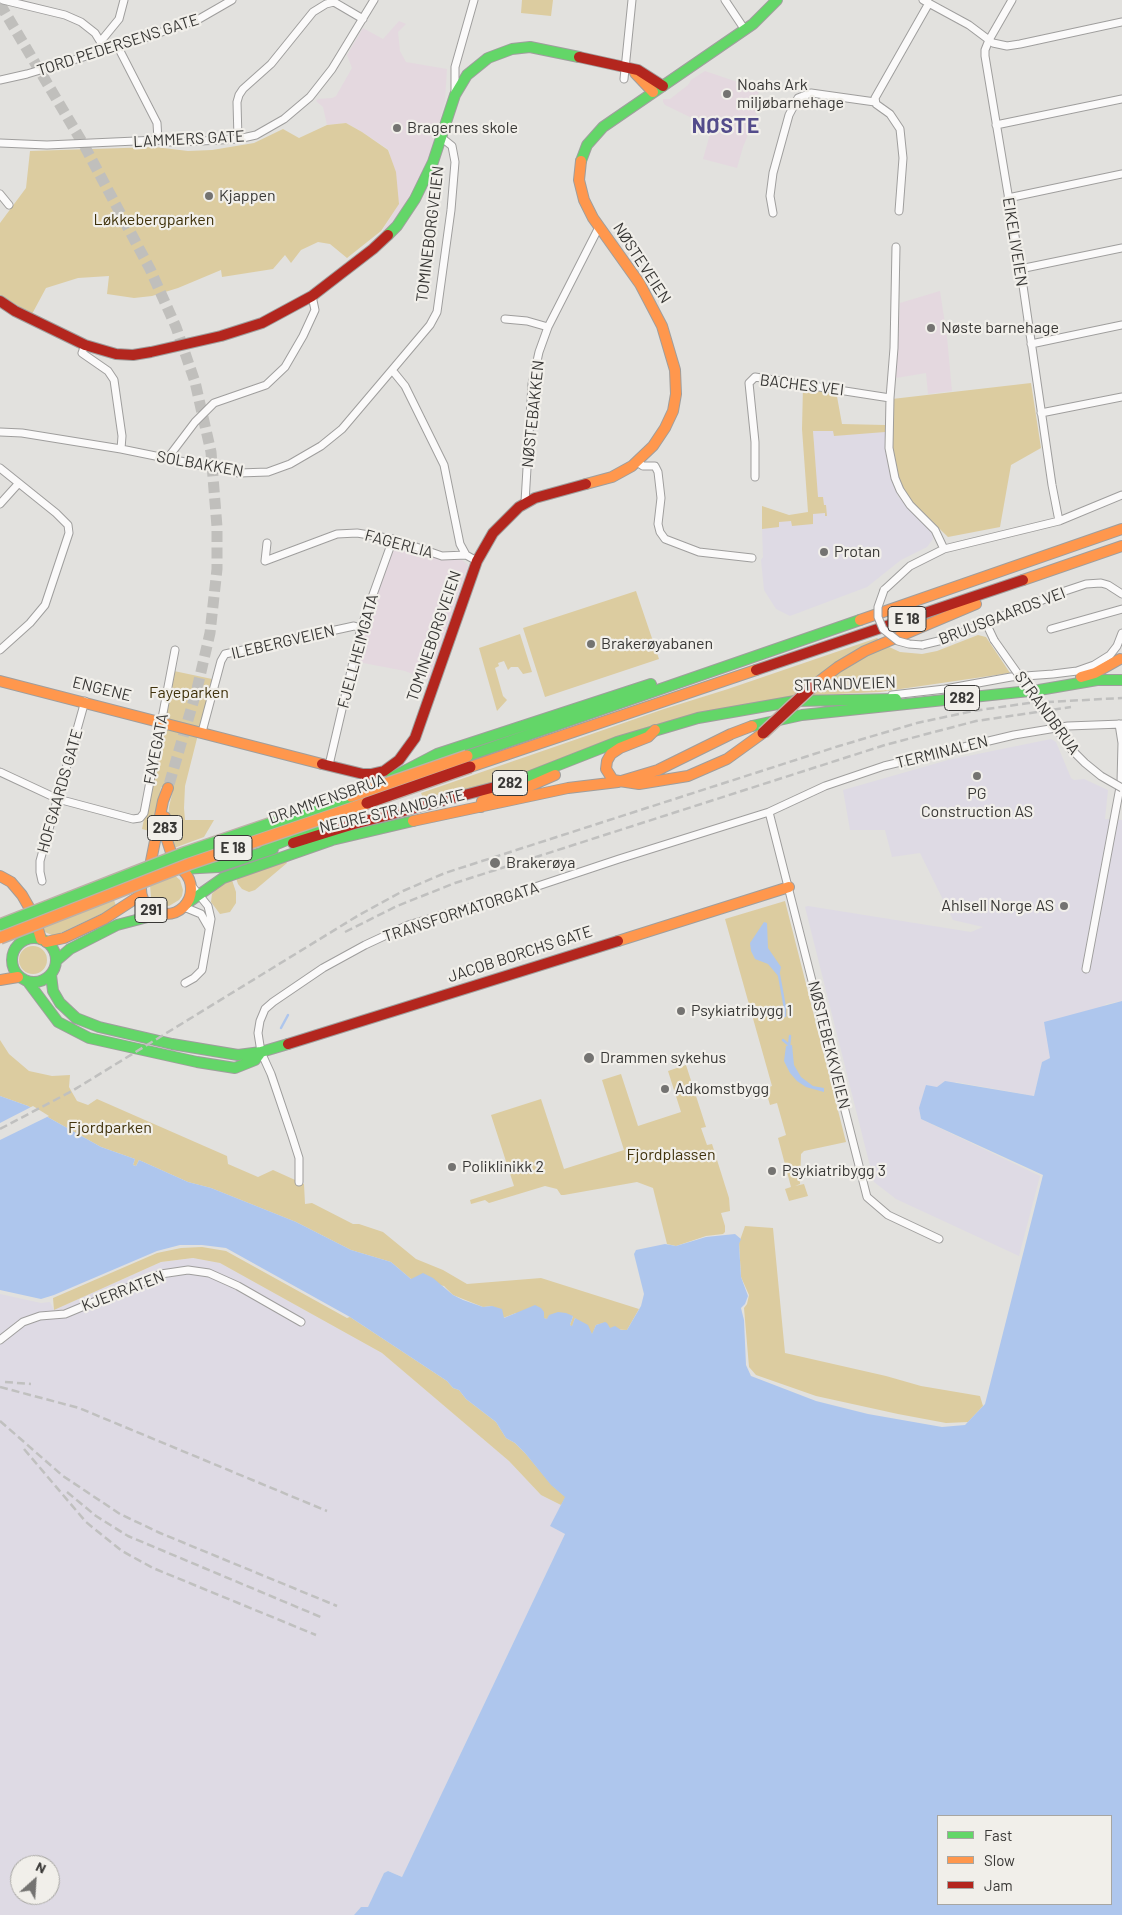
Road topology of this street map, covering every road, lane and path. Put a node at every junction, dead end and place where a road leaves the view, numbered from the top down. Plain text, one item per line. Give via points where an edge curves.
1 (3, 0) edge
2 (124, 0) edge
3 (232, 0) edge
4 (374, 0) edge
5 (474, 0) edge
6 (632, 0) edge
7 (725, 0) edge
8 (777, 0) edge
9 (1012, 0) edge
10 (926, 2) edge
11 (363, 18) junction
12 (1122, 22) edge
13 (745, 30) junction
14 (988, 40) junction
15 (101, 41) junction
16 (118, 47) junction
17 (106, 51) junction
18 (627, 72) junction
19 (0, 80) edge
20 (658, 89) junction
21 (455, 95) junction
22 (1122, 100) edge
23 (875, 102) junction
24 (996, 124) junction
25 (442, 138) junction
26 (238, 139) junction
27 (158, 140) junction
28 (0, 143) edge
29 (1122, 174) edge
30 (0, 194) edge
31 (1008, 198) junction
32 (9, 204) dead end
33 (899, 211) dead end
34 (773, 213) dead end
35 (599, 227) junction
36 (896, 247) dead end
37 (1122, 248) edge
38 (1020, 269) junction
39 (312, 296) junction
40 (0, 301) edge
41 (505, 320) dead end
42 (1122, 325) edge
43 (548, 327) junction
44 (1031, 344) junction
45 (85, 346) junction
46 (392, 370) junction
47 (1122, 397) edge
48 (890, 398) junction
49 (1041, 413) junction
50 (0, 432) edge
51 (121, 450) junction
52 (167, 458) junction
53 (637, 462) junction
54 (0, 468) edge
55 (756, 477) dead end
56 (18, 484) junction
57 (1122, 495) edge
58 (525, 502) junction
59 (0, 504) edge
60 (1059, 521) junction
61 (1122, 529) edge
62 (393, 540) junction
63 (267, 543) dead end
64 (1122, 546) edge
65 (944, 549) junction
66 (466, 555) junction
67 (752, 558) dead end
68 (477, 561) junction
69 (1072, 563) junction
70 (1122, 594) edge
71 (1122, 609) edge
72 (986, 623) junction
73 (361, 628) junction
74 (1051, 629) dead end
75 (1122, 633) edge
76 (0, 650) edge
77 (175, 650) dead end
78 (1121, 659) edge
79 (1053, 674) junction
80 (696, 676) junction
81 (1077, 678) junction
82 (1122, 680) edge
83 (0, 681) edge
84 (881, 698) junction
85 (85, 701) junction
86 (161, 721) junction
87 (1121, 724) edge
88 (654, 730) junction
89 (202, 732) junction
90 (283, 753) joint
91 (574, 760) junction
92 (468, 762) junction
93 (329, 765) junction
94 (0, 772) edge
95 (618, 782) junction
96 (1122, 788) edge
97 (58, 799) junction
98 (439, 802) junction
99 (480, 808) junction
100 (769, 812) junction
101 (264, 851) junction
102 (178, 868) junction
103 (148, 871) junction
104 (0, 876) edge
105 (42, 881) dead end
106 (789, 888) junction
107 (195, 890) junction
108 (141, 895) junction
109 (185, 905) junction
110 (29, 909) junction
111 (158, 914) junction
112 (0, 924) edge
113 (209, 928) junction
114 (0, 938) edge
115 (24, 940) junction
116 (43, 940) junction
117 (11, 957) junction
118 (56, 960) junction
119 (0, 965) edge
120 (1086, 969) dead end
121 (51, 975) junction
122 (23, 979) junction
123 (0, 980) edge
124 (185, 983) dead end
125 (261, 1052) junction
126 (300, 1182) dead end
127 (939, 1239) dead end
128 (301, 1322) dead end
129 (0, 1340) edge

1 - 15 street via 66,15 88,27
2 - 15 street via 118,19
3 - 16 street, TORD PEDERSENS GATE via 200,19
4 - 11 street, LAMMERS GATE
5 - 21 street via 455,67
6 - 18 street
7 - 13 street
8 - 13 main road, NØSTEVEIEN
9 - 14 street
10 - 14 street
10 - 23 street
11 - 26 street, LAMMERS GATE via 332,70 301,106 264,131
11 - 26 street via 334,2 313,12 271,64 242,89 237,102
12 - 14 street via 1020,44 999,45
13 - 20 main road, NØSTEVEIEN
14 - 24 street, EIKELIVEIEN via 985,56
15 - 17 street
16 - 17 street, TORD PEDERSENS GATE
16 - 27 street via 157,123
17 - 19 street, TORD PEDERSENS GATE
18 - 20 main road
18 - 21 main road via 549,50 520,48 496,54 476,67
20 - 35 main road, NØSTEVEIEN via 604,127 590,140 582,156 579,169 581,192
21 - 25 main road
22 - 24 street
23 - 33 street via 890,114 900,129 903,158
23 - 34 street via 811,93 798,98 789,115 773,173 770,196
24 - 31 street, EIKELIVEIEN
25 - 39 main road via 421,187 397,226
25 - 46 street, TOMINEBORGVEIEN via 452,146 455,162 437,312
26 - 27 street, LAMMERS GATE
27 - 28 street, LAMMERS GATE via 48,145
29 - 31 street
30 - 32 street
31 - 38 street, EIKELIVEIEN
35 - 43 street, NØSTEBAKKEN
35 - 53 main road, NØSTEVEIEN via 649,299 662,326 675,370 676,394 670,417 653,446
36 - 48 street
37 - 38 street
38 - 44 street, EIKELIVEIEN
39 - 45 main road via 262,324 151,352 116,354
39 - 52 street via 315,310 286,367 266,385 214,403
40 - 45 main road
41 - 43 street via 527,321
42 - 44 street
43 - 58 street, NØSTEBAKKEN via 532,384
44 - 49 street, EIKELIVEIEN
45 - 51 street via 82,353 108,371 114,380
46 - 52 street, SOLBAKKEN via 333,436 290,464 268,472 239,473
46 - 66 street, TOMINEBORGVEIEN via 405,386 444,465 460,544
47 - 49 street
48 - 55 street, BACHES VEI via 755,377 749,383
48 - 65 street via 888,437 895,478 910,506 934,530
49 - 60 street, EIKELIVEIEN
50 - 51 street, SOLBAKKEN
51 - 52 street, SOLBAKKEN
53 - 58 main road, NØSTEVEIEN via 612,477
53 - 67 street via 643,466 655,466 658,472 661,498 658,524 665,539 699,552
54 - 56 street
56 - 59 street
56 - 76 street via 56,513 68,525 69,533 45,605
57 - 60 street, BRUUSGAARDS VEI
58 - 68 main road, NØSTEVEIEN via 493,533
60 - 65 street, BRUUSGAARDS VEI
61 - 80 main road, E 18
62 - 63 street, FAGERLIA via 357,533 338,534 265,561
62 - 66 street, FAGERLIA via 442,556
62 - 73 street, FJELLHEIMGATA
64 - 69 main road, E 18
65 - 72 street, BRUUSGAARDS VEI, bridge via 910,566 884,590 878,607 878,618 883,628 898,641 922,645
66 - 68 street, TOMINEBORGVEIEN
68 - 93 main road, TOMINEBORGVEIEN via 410,748 399,760 377,773 363,774
69 - 92 main road, E 18
69 - 95 main road, E 18, bridge via 865,651 813,686 763,733 727,759 688,776 656,782
70 - 72 street, BRUUSGAARDS VEI via 1101,583 1086,584
71 - 74 street
72 - 96 street, STRANDBRUA, bridge via 994,640 1071,749 1100,776
73 - 89 street, ILEBERGVEIEN via 354,626 225,654
73 - 93 street, FJELLHEIMGATA
75 - 79 street via 1114,651 1100,662 1077,671
77 - 86 street, FAYEGATA
78 - 81 main road, STRANDVEIEN / 282 via 1095,673
78 - 82 main road, 282 via 1117,670
79 - 81 street
79 - 84 street via 1011,676
80 - 92 main road, E 18
80 - 101 main road, E 18 via 678,676 608,696 437,754 372,789 314,829
81 - 84 main road, STRANDVEIEN / 282 via 943,696
82 - 95 main road, STRANDVEIEN / 282 via 1097,680 1040,690 782,719 750,726 676,762
83 - 85 main road, ENGENE
84 - 88 main road, STRANDVEIEN / 282 via 778,703
85 - 86 main road, ENGENE
85 - 97 street, HOFGAARDS GATE
86 - 89 main road, ENGENE
86 - 97 street, FAYEGATA via 144,813 140,818 132,819
87 - 100 street, TERMINALEN via 1068,726 958,747 854,775
87 - 120 street via 1121,782
88 - 91 main road, STRANDVEIEN / 282
88 - 95 main road via 648,737 611,754 606,769
89 - 90 main road, ENGENE
90 - 93 main road, TOMINEBORGVEIEN
91 - 98 main road, NEDRE STRANDGATE / 282 via 515,782
91 - 99 main road, 282 via 566,770 522,789 485,799
92 - 112 main road, DRAMMENSBRUA / E 18, bridge via 184,853
92 - 114 main road, DRAMMENSBRUA / E 18, bridge via 189,864
94 - 97 street
95 - 99 main road, NEDRE STRANDGATE / E 18 via 577,786
97 - 105 street, HOFGAARDS GATE via 40,861
98 - 99 main road, 282 via 468,802
98 - 101 main road, NEDRE STRANDGATE / 282
99 - 107 main road, NEDRE STRANDGATE / E 18 via 332,840
100 - 106 street, NØSTEBEKKVEIEN
100 - 125 street, TRANSFORMATORGATA via 408,926 365,945 323,968 273,1002 260,1021
101 - 102 main road, NEDRE STRANDGATE / E 18 via 218,867
102 - 103 main road via 162,864
102 - 103 main road, 283 via 165,826 168,788
102 - 107 main road
103 - 108 main road, 291 via 141,883
104 - 110 main road via 17,888
106 - 125 main road, JACOB BORCHS GATE
106 - 127 street, NØSTEBEKKVEIEN via 867,1197 888,1215
107 - 109 main road, 291
107 - 113 street via 211,913
108 - 111 main road, 291 via 149,909
108 - 116 main road, 291 via 104,919 64,938
109 - 111 main road, 291 via 175,913
109 - 113 street via 201,914
110 - 115 main road
110 - 116 main road
111 - 118 main road, 291 via 117,925 70,949
113 - 124 street via 202,970
115 - 116 main road, 291
115 - 117 main road
116 - 118 main road via 54,950
117 - 119 main road
117 - 122 main road via 12,968
118 - 121 main road
121 - 122 main road via 34,983
121 - 125 main road, JACOB BORCHS GATE via 53,991 64,1008 92,1025 228,1054
122 - 123 main road
122 - 125 main road, JACOB BORCHS GATE via 58,1022 89,1038 235,1068 246,1066
125 - 126 street via 294,1144
128 - 129 street, KJERRATEN via 238,1286 209,1273 188,1270 161,1274 65,1314 40,1316 23,1322

